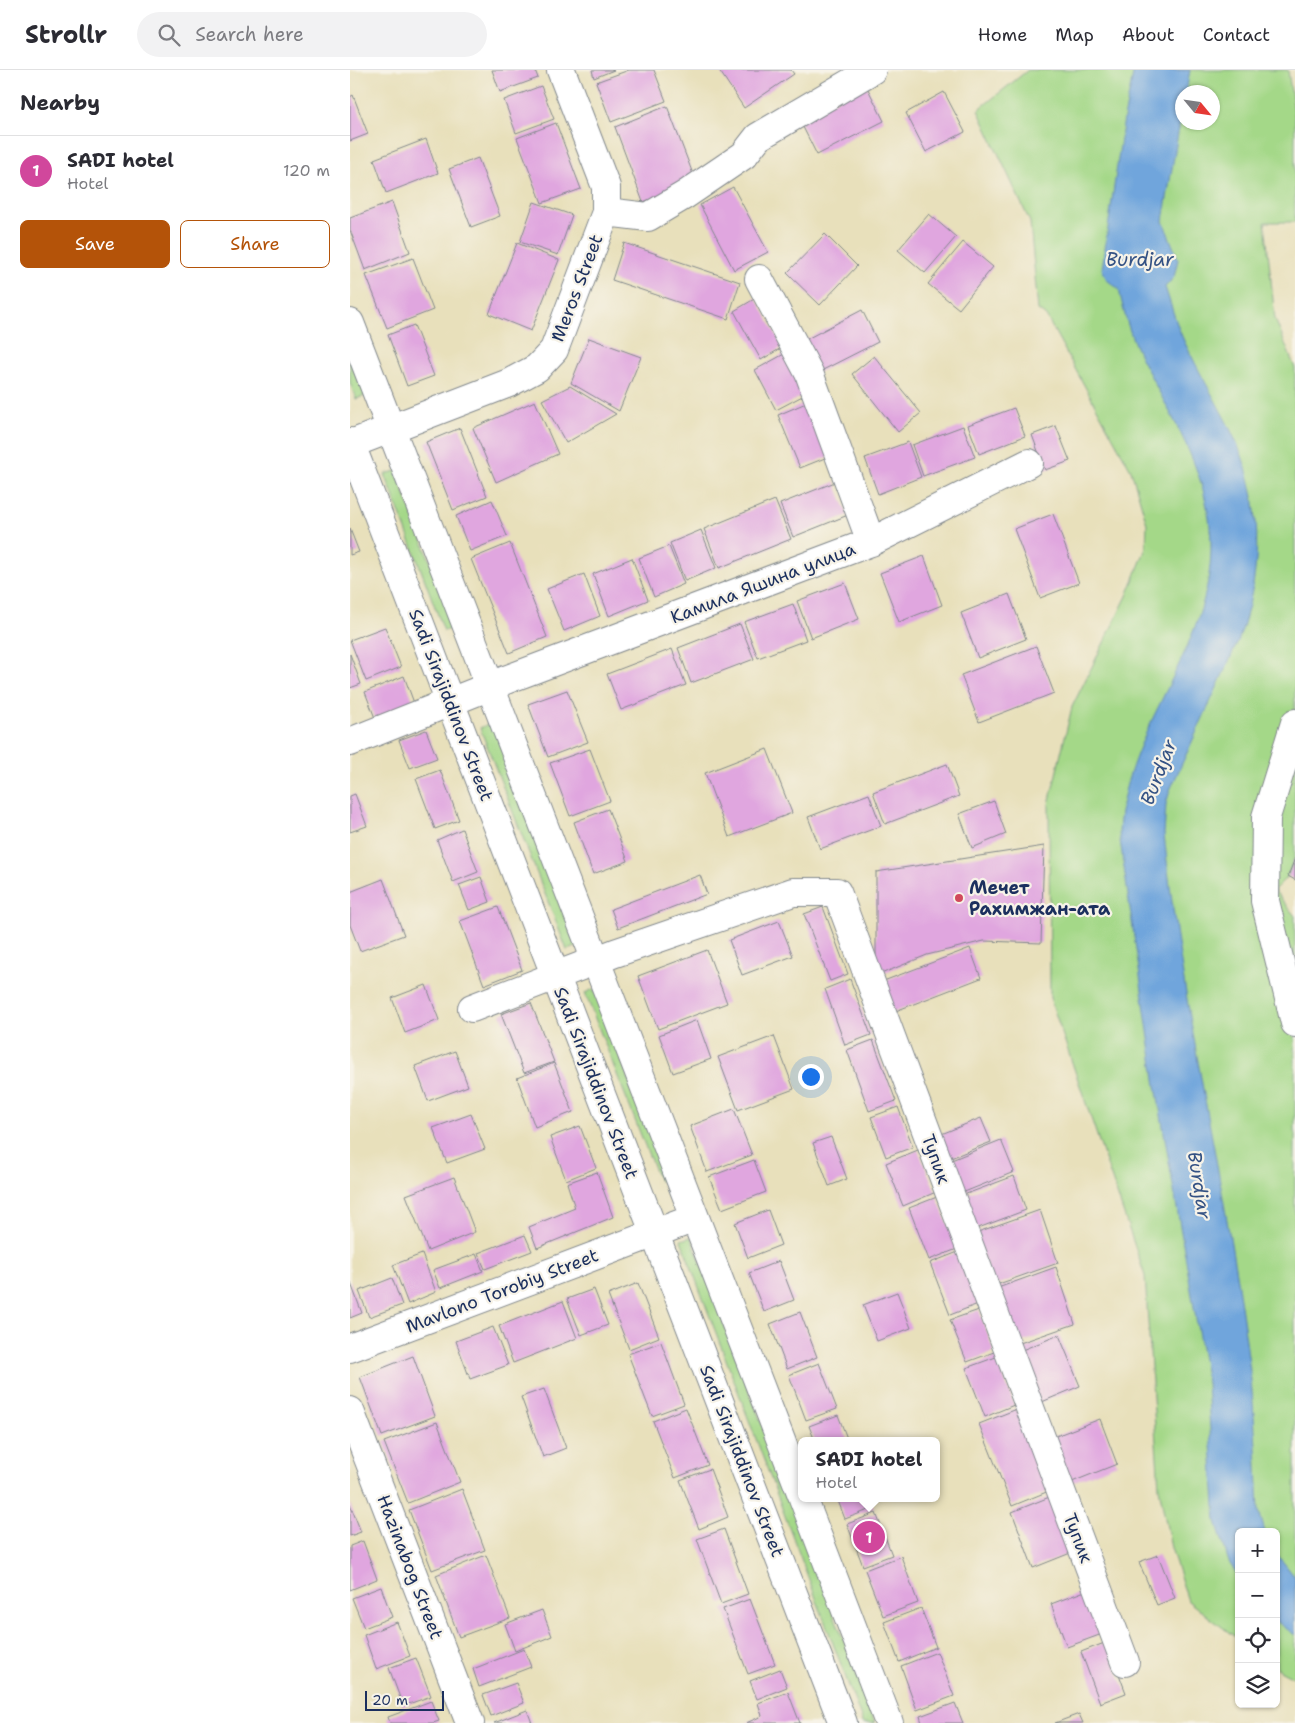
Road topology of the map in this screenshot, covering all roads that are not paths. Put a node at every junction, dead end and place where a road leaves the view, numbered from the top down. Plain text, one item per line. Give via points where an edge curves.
1 (561, 70) edge
2 (872, 70) edge
3 (606, 212) junction
4 (759, 279) dead end
5 (350, 324) edge
6 (390, 428) junction
7 (350, 443) edge
8 (1029, 463) dead end
9 (871, 542) junction
10 (490, 686) junction
11 (450, 703) junction
12 (1295, 723) edge
13 (350, 742) edge
14 (595, 960) junction
15 (555, 975) junction
16 (472, 1008) dead end
17 (1295, 1022) edge
18 (695, 1218) junction
19 (654, 1233) junction
20 (350, 1348) edge
21 (350, 1411) edge
22 (798, 1487) edge
23 (804, 1502) edge
24 (1125, 1662) dead end
25 (470, 1723) edge
26 (843, 1723) edge
27 (889, 1723) edge

1 - 3 street, Meros Street via 606,187
2 - 3 street via 758,137 744,155 685,196 648,216
3 - 6 street, Meros Street via 554,350 537,368 508,383
4 - 9 street via 809,373
5 - 6 street
6 - 7 street, Meros Street
6 - 10 street
7 - 11 street, Sadi Sirajiddinov Street
8 - 9 street, Камила Яшина улица
9 - 10 street, Камила Яшина улица
10 - 11 street, Камила Яшина улица
10 - 14 street
11 - 13 street, Камила Яшина улица
11 - 15 street, Sadi Sirajiddinov Street
12 - 17 street via 1266,818 1265,901
14 - 15 street
14 - 18 street
14 - 24 street, Тупик via 793,892 837,892
15 - 16 street
15 - 19 street, Sadi Sirajiddinov Street
18 - 19 street, Mavlono Torobiy Street
18 - 22 street
19 - 20 street, Mavlono Torobiy Street
19 - 26 street, Sadi Sirajiddinov Street
21 - 25 street, Hazinabog Street
23 - 27 street

